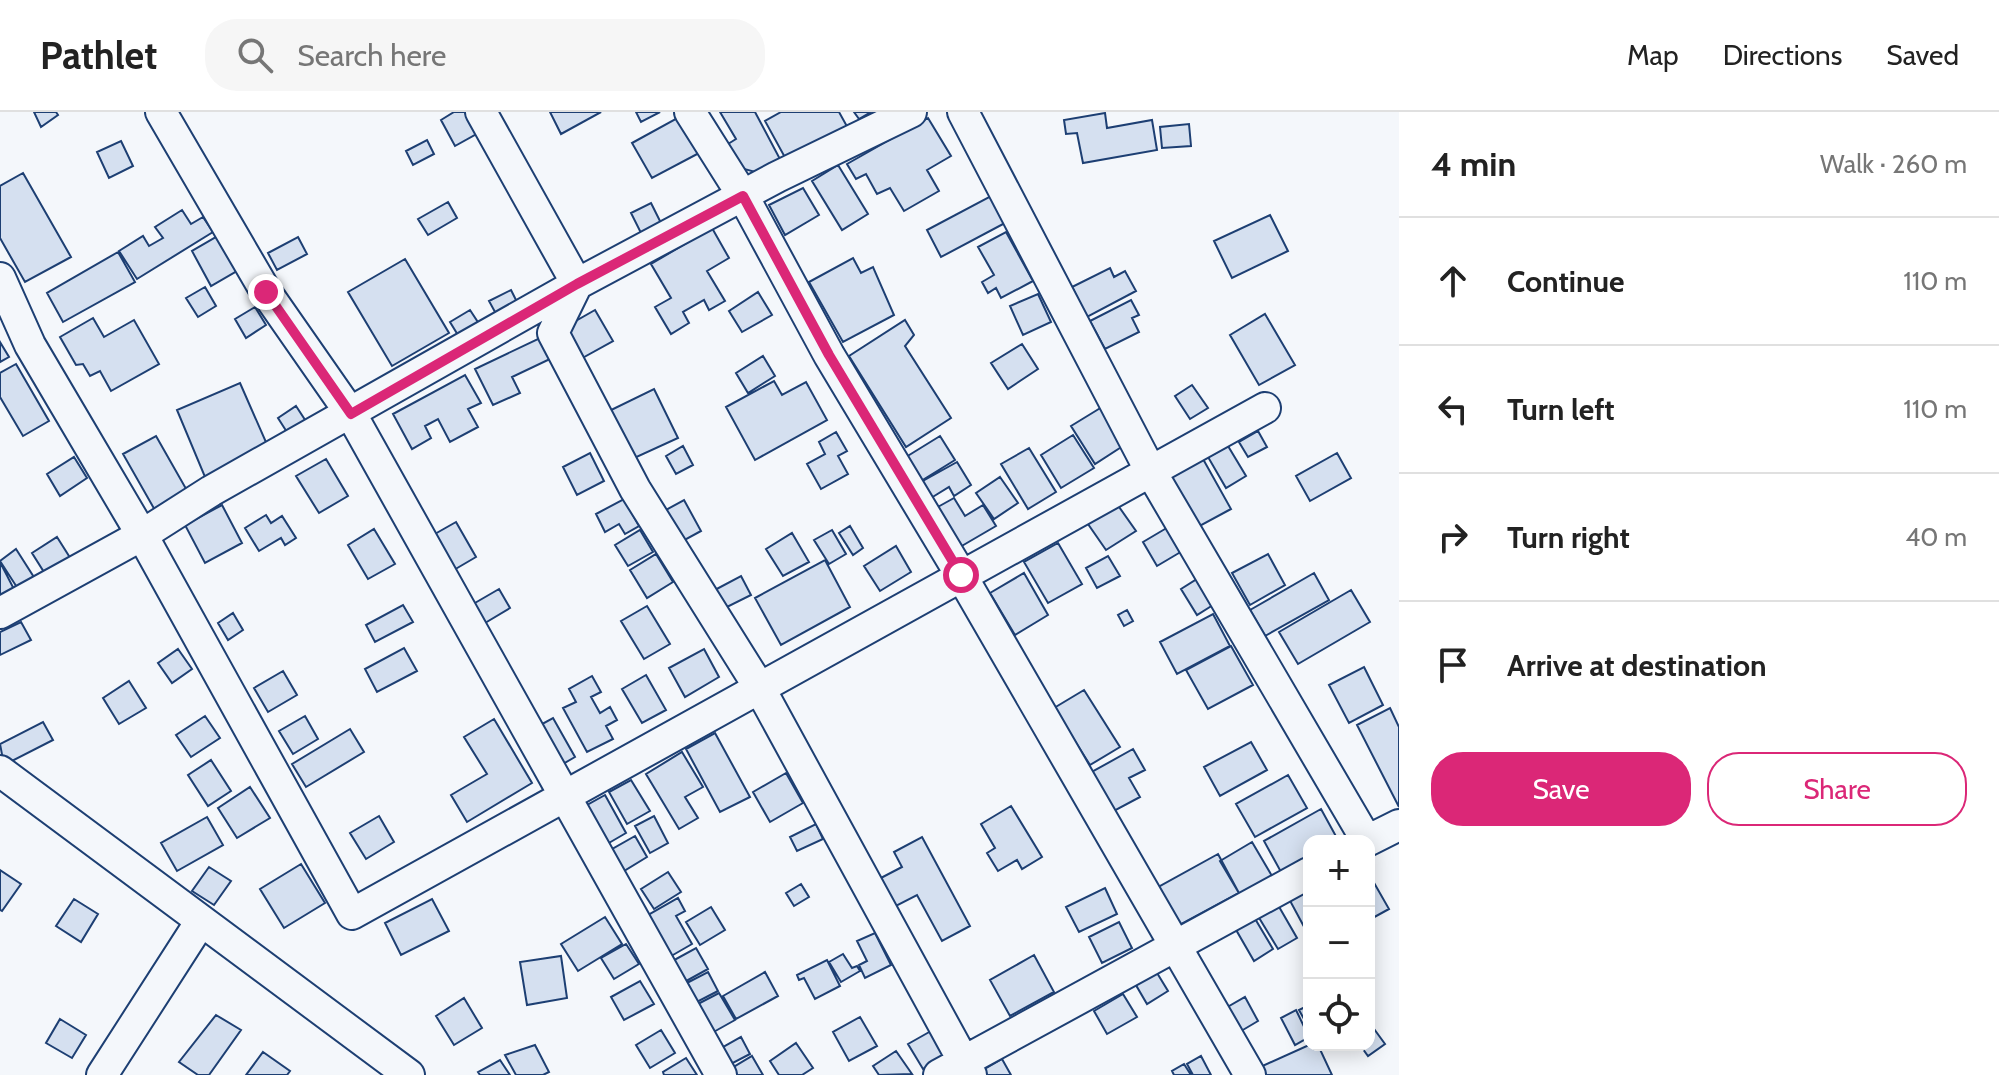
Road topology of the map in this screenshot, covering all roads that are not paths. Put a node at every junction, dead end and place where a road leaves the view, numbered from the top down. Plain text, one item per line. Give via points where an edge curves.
1 (161, 112) edge
2 (481, 112) edge
3 (690, 112) edge
4 (911, 112) edge
5 (963, 112) edge
6 (743, 196) junction
7 (0, 278) edge
8 (577, 284) junction
9 (1265, 408) dead end
10 (351, 414) junction
11 (1151, 472) junction
12 (142, 535) junction
13 (961, 575) junction
14 (0, 613) edge
15 (759, 687) junction
16 (0, 771) edge
17 (565, 796) junction
18 (1399, 825) edge
19 (1303, 876) edge
20 (201, 921) junction
21 (1175, 947) junction
22 (958, 1070) edge
23 (102, 1075) edge
24 (409, 1075) edge
25 (721, 1075) edge
26 (1250, 1075) edge

1 - 10 street via 266,292
2 - 8 street
3 - 6 street
4 - 6 street
5 - 11 street
6 - 8 street
6 - 13 street via 829,355
7 - 12 street via 30,345
8 - 10 street
8 - 15 street via 553,333 635,489
9 - 11 street
10 - 12 street
10 - 17 street
11 - 13 street
11 - 18 street via 1367,841
12 - 14 street
12 - 17 street via 352,914
13 - 15 street
13 - 21 street
15 - 17 street
15 - 22 street
16 - 20 street
17 - 25 street
19 - 21 street
20 - 23 street
20 - 24 street
21 - 22 street
21 - 26 street

